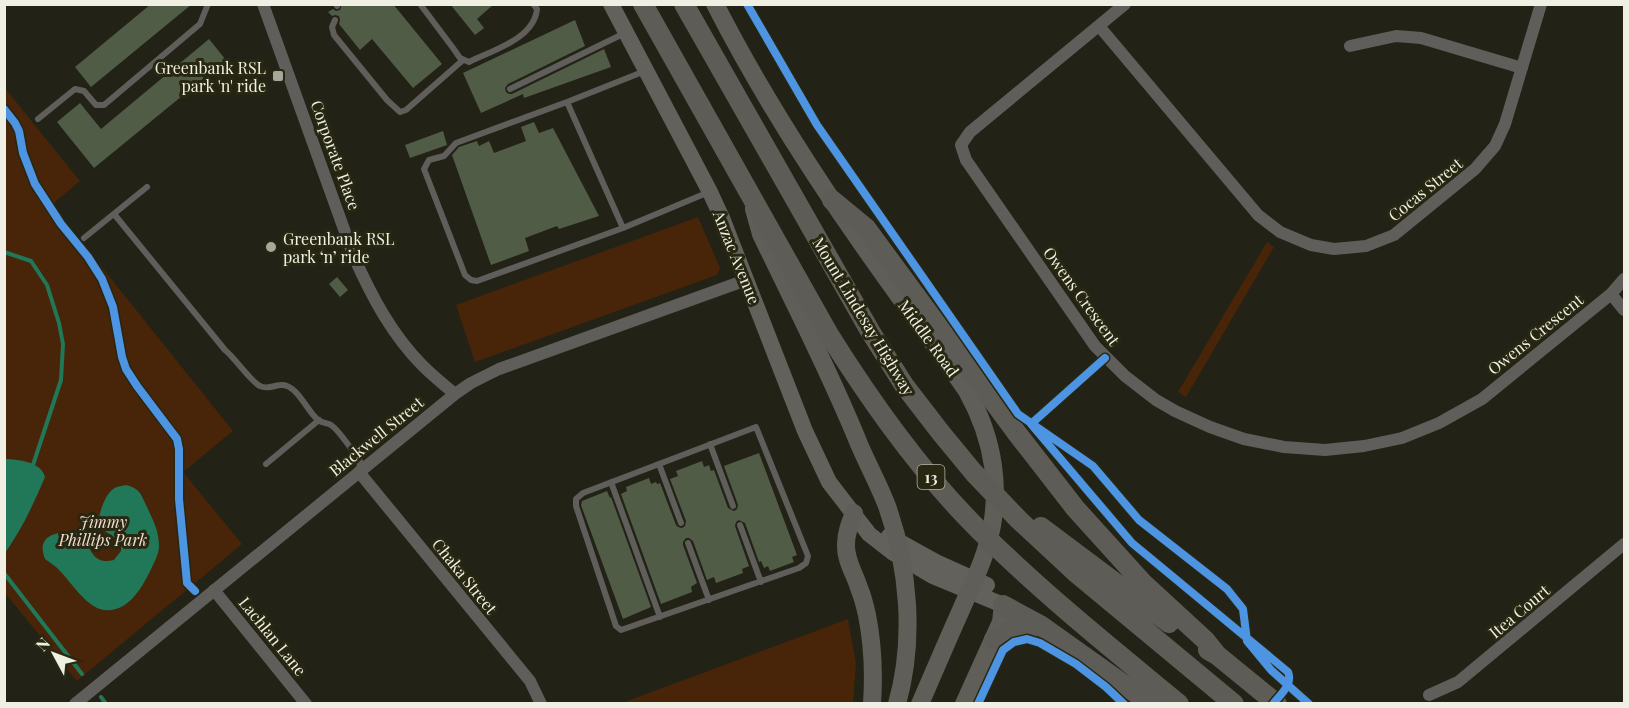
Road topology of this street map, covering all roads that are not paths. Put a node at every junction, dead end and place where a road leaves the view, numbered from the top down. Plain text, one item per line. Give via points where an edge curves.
1 (208, 4) edge
2 (263, 4) edge
3 (420, 4) edge
4 (533, 4) edge
5 (611, 4) edge
6 (643, 4) edge
7 (684, 4) edge
8 (715, 4) edge
9 (1125, 4) edge
10 (1541, 4) edge
11 (335, 20) dead end
12 (1099, 26) junction
13 (626, 33) junction
14 (1350, 46) dead end
15 (464, 60) junction
16 (1522, 68) junction
17 (646, 71) junction
18 (510, 89) dead end
19 (567, 102) junction
20 (38, 119) dead end
21 (147, 187) dead end
22 (710, 192) junction
23 (750, 194) junction
24 (832, 200) junction
25 (114, 214) junction
26 (623, 228) junction
27 (84, 238) dead end
28 (1624, 279) edge
29 (746, 280) junction
30 (1611, 294) junction
31 (1624, 310) edge
32 (455, 394) junction
33 (319, 420) junction
34 (710, 444) junction
35 (266, 464) dead end
36 (659, 464) junction
37 (359, 472) junction
38 (611, 482) junction
39 (733, 506) dead end
40 (854, 513) junction
41 (1019, 520) junction
42 (681, 523) dead end
43 (740, 525) dead end
44 (688, 543) dead end
45 (1624, 544) edge
46 (761, 582) junction
47 (214, 590) junction
48 (709, 600) junction
49 (1003, 605) junction
50 (660, 617) junction
51 (1040, 625) junction
52 (994, 639) junction
53 (1217, 655) junction
54 (1429, 695) dead end
55 (75, 704) edge
56 (306, 704) edge
57 (541, 704) edge
58 (872, 704) edge
59 (897, 704) edge
60 (921, 704) edge
61 (964, 704) edge
62 (1151, 704) edge
63 (1179, 704) edge
64 (1234, 704) edge
65 (1277, 704) edge

1 - 20 lane via 200,24 104,105 96,105 84,91 75,89
2 - 32 street, Corporate Place via 368,287 404,345
3 - 15 lane
4 - 15 lane via 536,16 530,28 517,39 469,62
5 - 13 main road, Anzac Avenue
6 - 23 highway, 13
7 - 41 highway, Mount Lindesay Highway / 13 via 885,356 941,434
8 - 24 main road, Middle Road via 764,93
9 - 12 street, Owens Crescent
10 - 16 street, Cocas Street
11 - 15 lane via 334,35 400,112
12 - 16 street, Cocas Street via 1258,215 1280,231 1311,245 1334,249 1366,246 1394,235 1475,169 1495,146
12 - 30 street, Owens Crescent via 970,132 961,145 966,160 1095,346 1125,376 1175,411 1236,436 1284,447 1325,450 1402,438 1482,399
13 - 17 main road, Anzac Avenue
13 - 18 lane
14 - 16 street via 1396,36 1420,38
17 - 19 lane
17 - 22 main road, Anzac Avenue
19 - 26 lane
19 - 26 lane via 456,143 444,156 426,164 424,169 465,274 477,282
21 - 25 lane
22 - 26 lane
22 - 29 main road, Anzac Avenue
23 - 59 main road via 760,234 844,406 887,506 898,543 907,614
23 - 63 highway, 13 via 852,372 934,480 975,527 1046,593
24 - 53 highway via 866,228 1081,515
24 - 60 main road, Middle Road via 967,391 992,454 994,512 987,546
25 - 27 lane
25 - 33 lane via 253,381 261,387 287,386
28 - 30 street, Owens Crescent
29 - 32 street, Blackwell Street via 499,369
29 - 40 main road, Anzac Avenue via 818,461
30 - 31 street
32 - 37 street, Blackwell Street
33 - 35 lane
33 - 37 lane via 333,426 354,452 360,461
34 - 36 lane
34 - 39 lane
34 - 46 lane via 756,427 808,556 799,568
36 - 38 lane
36 - 42 lane
37 - 47 street, Blackwell Street
37 - 57 street, Chaka Street via 530,681
38 - 50 lane
38 - 50 lane via 583,493 576,499 576,506 616,626 621,630
40 - 49 main road, Anzac Avenue via 917,553 989,586
40 - 58 main road via 845,545 872,640
41 - 53 highway via 1045,528
41 - 64 highway, Mount Lindesay Highway / 13
43 - 46 lane
44 - 48 lane
45 - 54 street, Itea Court via 1458,682
46 - 48 lane
47 - 55 street, Blackwell Street
47 - 56 street, Lachlan Lane
48 - 50 lane
49 - 51 highway
49 - 52 main road
51 - 52 highway via 1013,630
51 - 62 highway
52 - 61 main road
53 - 65 highway

